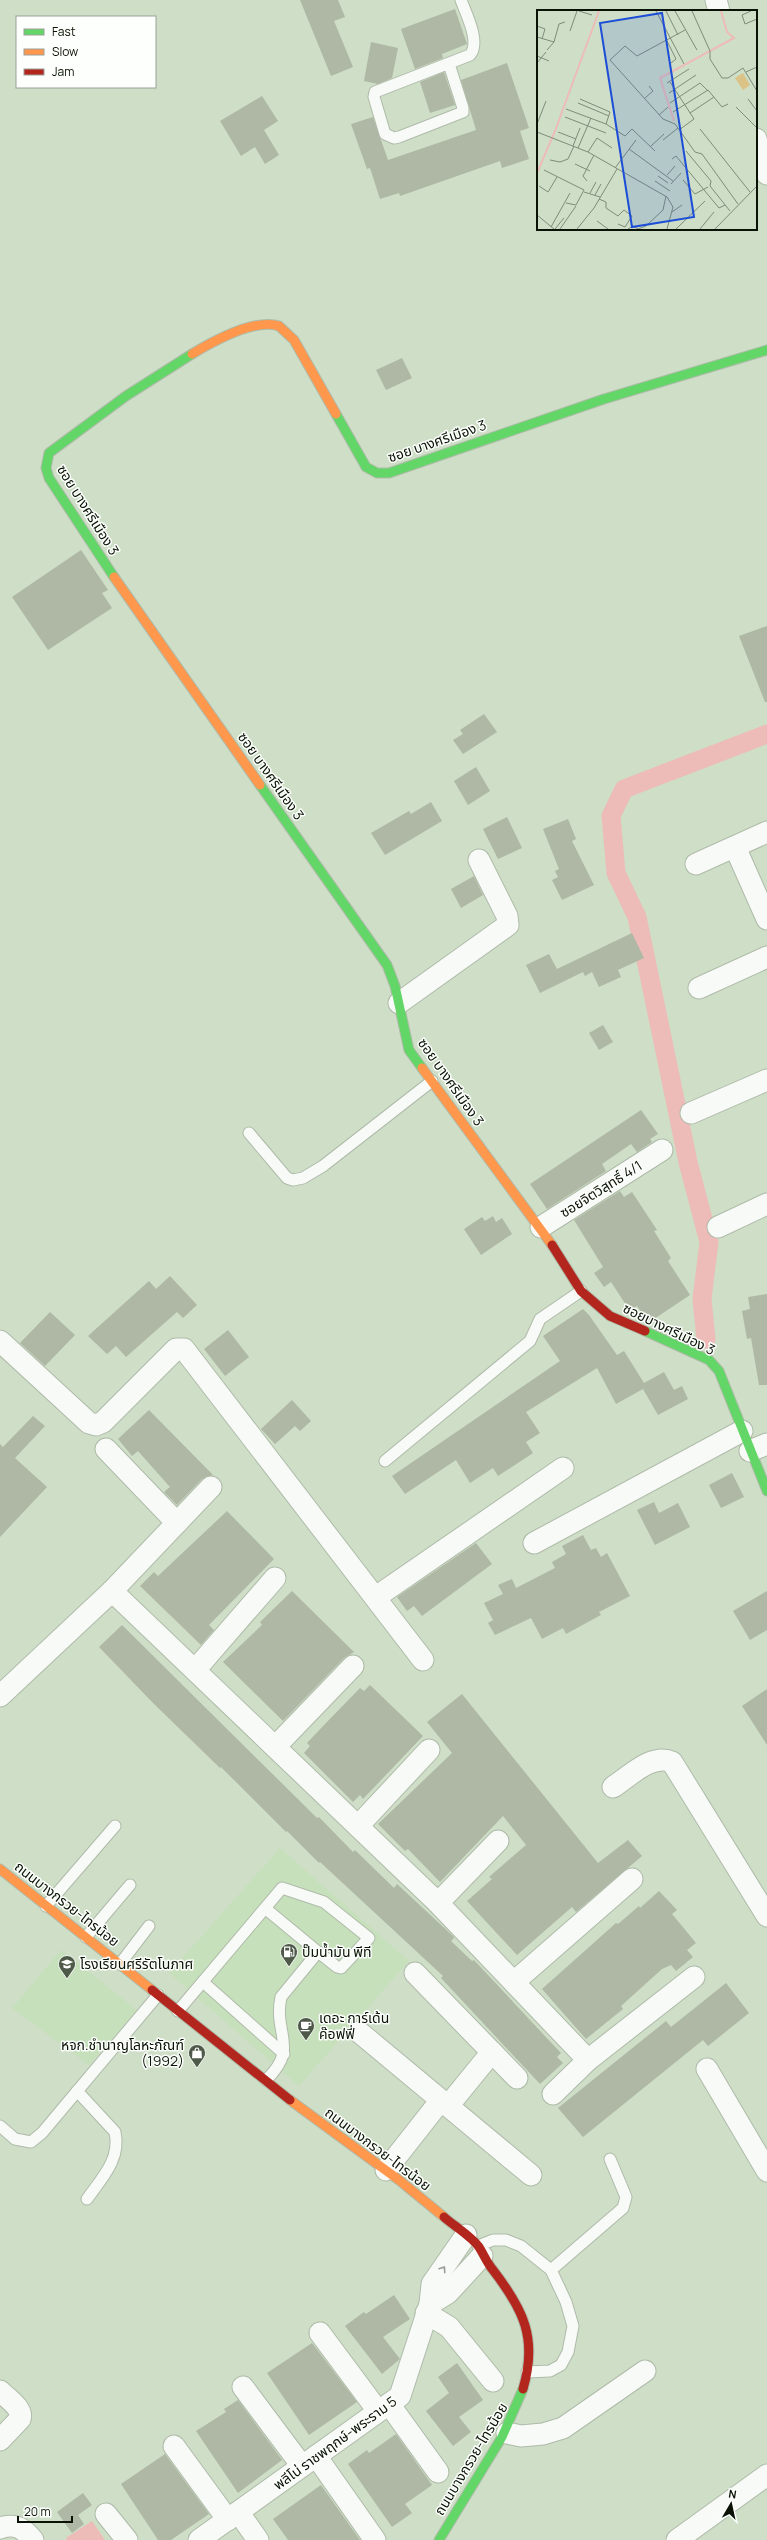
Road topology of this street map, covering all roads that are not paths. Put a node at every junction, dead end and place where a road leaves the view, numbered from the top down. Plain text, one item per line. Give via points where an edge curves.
1 (461, 0) edge
2 (716, 0) edge
3 (719, 10) edge
4 (449, 64) junction
5 (757, 143) edge
6 (767, 174) edge
7 (767, 350) edge
8 (767, 832) edge
9 (735, 847) junction
10 (479, 860) dead end
11 (696, 864) dead end
12 (767, 919) edge
13 (767, 957) edge
14 (699, 988) dead end
15 (398, 1003) junction
16 (767, 1080) edge
17 (432, 1081) junction
18 (690, 1113) dead end
19 (249, 1133) dead end
20 (662, 1150) dead end
21 (767, 1204) edge
22 (541, 1227) junction
23 (718, 1227) dead end
24 (582, 1291) junction
25 (0, 1341) edge
26 (742, 1431) junction
27 (759, 1448) edge
28 (106, 1449) dead end
29 (385, 1461) dead end
30 (563, 1468) dead end
31 (211, 1487) dead end
32 (767, 1491) edge
33 (177, 1523) junction
34 (534, 1543) dead end
35 (275, 1578) dead end
36 (112, 1591) junction
37 (376, 1597) junction
38 (423, 1660) dead end
39 (353, 1666) dead end
40 (195, 1670) junction
41 (0, 1696) edge
42 (275, 1747) junction
43 (429, 1750) dead end
44 (613, 1787) dead end
45 (115, 1826) dead end
46 (358, 1826) junction
47 (498, 1841) dead end
48 (0, 1869) edge
49 (632, 1879) dead end
50 (130, 1885) dead end
51 (438, 1903) junction
52 (46, 1906) junction
53 (266, 1908) junction
54 (767, 1916) edge
55 (149, 1926) dead end
56 (86, 1937) junction
57 (318, 1952) junction
58 (120, 1964) junction
59 (415, 1973) dead end
60 (694, 1977) dead end
61 (203, 1982) junction
62 (514, 1982) junction
63 (158, 1995) junction
64 (178, 2011) junction
65 (360, 2032) dead end
66 (492, 2052) junction
67 (284, 2054) junction
68 (588, 2060) junction
69 (707, 2069) dead end
70 (517, 2078) dead end
71 (266, 2080) junction
72 (76, 2091) junction
73 (553, 2094) dead end
74 (445, 2103) junction
75 (0, 2126) edge
76 (610, 2158) dead end
77 (386, 2170) junction
78 (767, 2171) edge
79 (531, 2175) dead end
80 (87, 2198) dead end
81 (475, 2246) junction
82 (551, 2270) junction
83 (428, 2309) junction
84 (320, 2333) dead end
85 (645, 2371) dead end
86 (527, 2372) junction
87 (493, 2381) dead end
88 (242, 2387) dead end
89 (0, 2391) edge
90 (384, 2408) junction
91 (507, 2433) junction
92 (0, 2440) edge
93 (174, 2446) dead end
94 (309, 2461) junction
95 (438, 2472) dead end
96 (767, 2475) edge
97 (106, 2514) dead end
98 (233, 2516) junction
99 (0, 2528) edge
100 (684, 2538) edge
101 (33, 2540) edge
102 (127, 2540) edge
103 (199, 2540) edge
104 (258, 2540) edge
105 (376, 2540) edge
106 (440, 2540) edge

1 - 4 lane via 475,46 470,55
2 - 3 street
4 - 4 lane via 463,112 399,137 394,138 385,134 374,97 376,92 382,87
5 - 6 street
7 - 15 street, ซอย บางศรีเมือง 3 via 604,399 389,474 377,473 366,467 294,340 280,327 263,325 220,339 165,370 50,453 46,468 49,478 111,573 388,964 394,978
8 - 9 street
9 - 11 street
9 - 12 street
10 - 15 street via 507,916 508,925
13 - 14 street
15 - 17 street, ซอย บางศรีเมือง 3 via 402,1029 409,1050
16 - 18 street
17 - 19 lane via 323,1166 303,1178 287,1178
17 - 22 street, ซอย บางศรีเมือง 3
20 - 22 street, ซอยจิตวิสุทธิ์ 4/1
21 - 23 street
22 - 24 street, ซอย บางศรีเมือง 3
24 - 26 street, ซอยบางศรีเมือง 3 via 610,1316 709,1360 719,1371
24 - 29 lane via 540,1320 530,1341
25 - 37 street via 89,1423 96,1425 103,1422 176,1349 184,1349
26 - 27 street, ซอยบางศรีเมือง 3
26 - 34 street
27 - 32 street, ซอยบางศรีเมือง 3
28 - 33 street
30 - 37 street
31 - 33 street
33 - 36 street
35 - 40 street
36 - 40 street
36 - 41 street
37 - 38 street
39 - 42 street
40 - 42 street
42 - 46 street
43 - 46 street
44 - 54 street via 654,1761 664,1759 672,1762
45 - 52 lane
46 - 51 street
47 - 51 street
48 - 52 street, ถนนบางกรวย-ไทรน้อย
49 - 62 street
50 - 56 lane
51 - 62 street
52 - 56 street, ถนนบางกรวย-ไทรน้อย
53 - 57 lane
53 - 57 lane via 283,1888 324,1902 369,1938 342,1968
53 - 61 lane
55 - 58 lane
56 - 58 street, ถนนบางกรวย-ไทรน้อย
57 - 67 lane via 282,1997 279,2006
58 - 63 street, ถนนบางกรวย-ไทรน้อย
59 - 66 street
60 - 68 street
61 - 64 lane
61 - 67 lane
62 - 68 street
63 - 64 street, ถนนบางกรวย-ไทรน้อย
63 - 72 lane
64 - 71 street, ถนนบางกรวย-ไทรน้อย
65 - 74 street
66 - 70 street
66 - 74 street
67 - 71 lane via 279,2068
68 - 73 street
69 - 78 street
71 - 77 street, ถนนบางกรวย-ไทรน้อย
72 - 75 lane via 42,2133 31,2142 15,2139
72 - 80 lane via 116,2132 116,2154 110,2167
74 - 77 street
74 - 79 street
76 - 82 lane via 626,2197 622,2208
77 - 81 street, ถนนบางกรวย-ไทรน้อย
81 - 82 lane via 493,2240 506,2240 521,2246
81 - 83 street, พลีโน่ ราชพฤกษ์-พระราม 5 via 432,2284
81 - 86 street, ถนนบางกรวย-ไทรน้อย via 514,2295 522,2314 527,2340
82 - 86 lane via 566,2302 573,2326 568,2352 561,2365 550,2370
83 - 87 street via 449,2327
83 - 90 street, พลีโน่ ราชพฤกษ์-พระราม 5 via 405,2385 400,2396
84 - 90 street
85 - 91 street via 563,2428 543,2434 521,2436
86 - 91 street, ถนนบางกรวย-ไทรน้อย via 527,2382
88 - 94 street
89 - 92 street via 22,2415
90 - 94 street, พลีโน่ ราชพฤกษ์-พระราม 5
90 - 95 street
91 - 106 street, ถนนบางกรวย-ไทรน้อย
93 - 98 street
94 - 98 street, พลีโน่ ราชพฤกษ์-พระราม 5
94 - 105 street
96 - 100 street
97 - 102 street
98 - 103 street, พลีโน่ ราชพฤกษ์-พระราม 5
98 - 104 street
99 - 101 street via 23,2528

